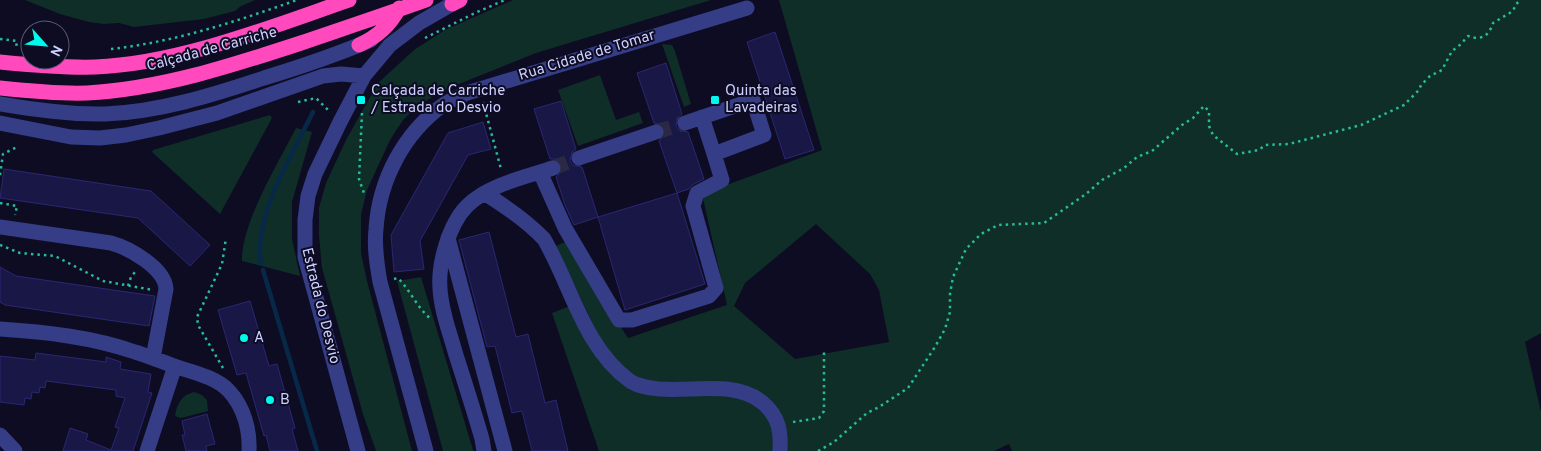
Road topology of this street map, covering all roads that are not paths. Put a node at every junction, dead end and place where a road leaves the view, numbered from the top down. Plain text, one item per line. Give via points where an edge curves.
1 (426, 0) edge
2 (345, 1) edge
3 (456, 2) edge
4 (401, 5) edge
5 (746, 8) dead end
6 (359, 45) junction
7 (0, 62) edge
8 (364, 76) junction
9 (0, 88) edge
10 (0, 104) edge
11 (702, 117) junction
12 (685, 122) tunnel mouth
13 (0, 124) edge
14 (656, 132) tunnel mouth
15 (714, 154) junction
16 (579, 158) tunnel mouth
17 (484, 194) junction
18 (7, 227) edge
19 (448, 238) junction
20 (0, 329) edge
21 (153, 358) junction
22 (175, 366) junction
23 (0, 435) edge
24 (152, 449) edge
25 (15, 451) edge
26 (249, 451) edge
27 (358, 451) edge
28 (426, 451) edge
29 (484, 451) edge
30 (505, 451) edge
31 (780, 451) edge

1 - 4 highway, Calçada de Carriche
2 - 7 highway, Calçada de Carriche via 247,35 145,61 97,67
3 - 6 street
3 - 8 street, Estrada do Desvio via 419,23 390,45
4 - 6 highway via 383,31
4 - 9 highway, Calçada de Carriche via 254,59 194,76 130,89 86,93
5 - 28 street, Rua Cidade de Tomar via 480,88 444,105 421,124 397,158 378,205 376,257
6 - 10 street via 219,93 152,108 106,114 34,110
8 - 13 street via 323,76 217,113 126,135 71,137
8 - 27 street, Estrada do Desvio via 315,174 308,196 304,238 309,276
11 - 12 street
11 - 15 street
11 - 15 street via 753,100 764,135
14 - 16 street
15 - 17 street via 722,180 696,193 693,206 716,288 710,296 632,320 619,320 565,228 546,170
17 - 19 street via 466,207
17 - 31 street via 506,207 544,239 591,336 619,372 632,382 650,388 725,389 758,399 778,421
18 - 21 street via 123,246 160,272 166,283
19 - 29 street via 440,274 445,319
19 - 30 street
20 - 21 street via 86,339
21 - 22 street
22 - 24 street
22 - 26 street via 229,390 246,422
23 - 25 street

